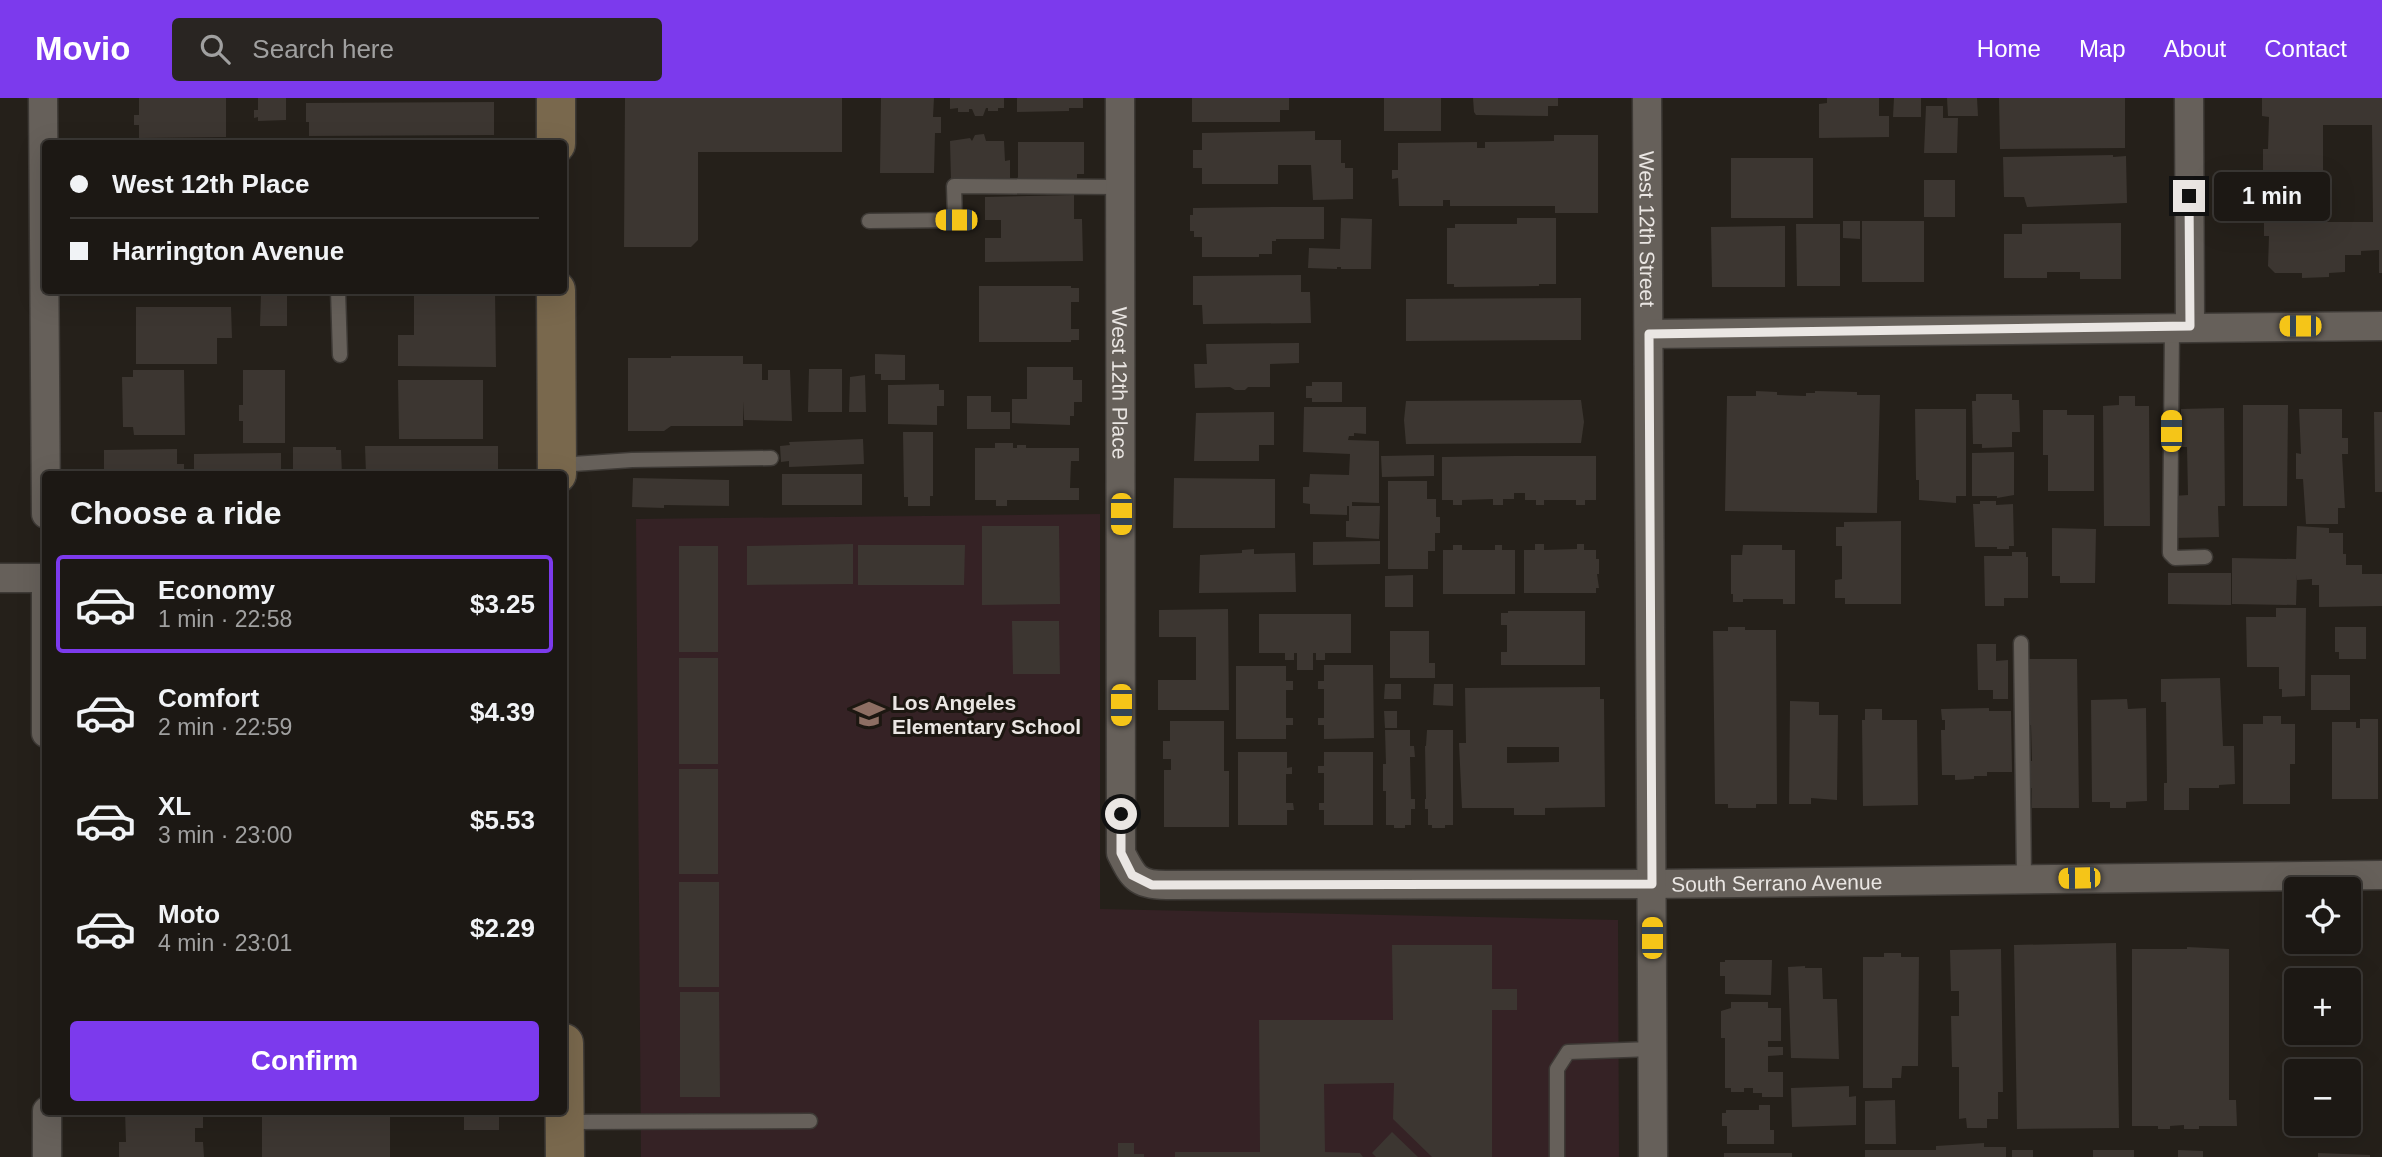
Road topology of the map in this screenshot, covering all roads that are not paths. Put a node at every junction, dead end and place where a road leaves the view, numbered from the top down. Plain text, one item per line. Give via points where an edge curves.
1 (43, 98) edge
2 (555, 98) edge
3 (1120, 98) edge
4 (1647, 98) edge
5 (2189, 98) edge
6 (43, 140) edge
7 (556, 140) edge
8 (1120, 187) junction
9 (869, 221) dead end
10 (44, 294) edge
11 (338, 294) edge
12 (556, 294) edge
13 (2382, 326) edge
14 (2181, 327) junction
15 (1649, 334) junction
16 (340, 355) dead end
17 (771, 458) dead end
18 (557, 470) edge
19 (46, 471) edge
20 (2205, 557) dead end
21 (0, 578) edge
22 (42, 580) edge
23 (2021, 643) dead end
24 (1132, 875) joint
25 (2382, 875) edge
26 (2024, 879) junction
27 (1652, 884) junction
28 (1653, 1049) junction
29 (47, 1115) edge
30 (565, 1115) edge
31 (810, 1121) dead end
32 (565, 1140) edge
33 (47, 1157) edge
34 (1557, 1157) edge
35 (1653, 1157) edge

1 - 6 street
2 - 7 main road
3 - 8 street, West 12th Place
4 - 15 street, West 12th Street
5 - 14 street
8 - 9 lane via 954,186 956,220
8 - 24 street, West 12th Place via 1121,853
10 - 19 street
11 - 16 lane
12 - 18 main road
13 - 14 street
14 - 15 street
14 - 20 lane via 2170,553 2175,558
15 - 27 street, West 12th Street
17 - 18 lane via 632,460
21 - 22 street
23 - 26 lane
24 - 27 street, South Serrano Avenue via 1152,885
25 - 26 street, South Serrano Avenue
26 - 27 street, South Serrano Avenue
27 - 28 street, West 12th Street
28 - 34 lane via 1568,1052 1557,1069
28 - 35 street, West 12th Street
29 - 33 street
30 - 32 main road
31 - 32 lane

